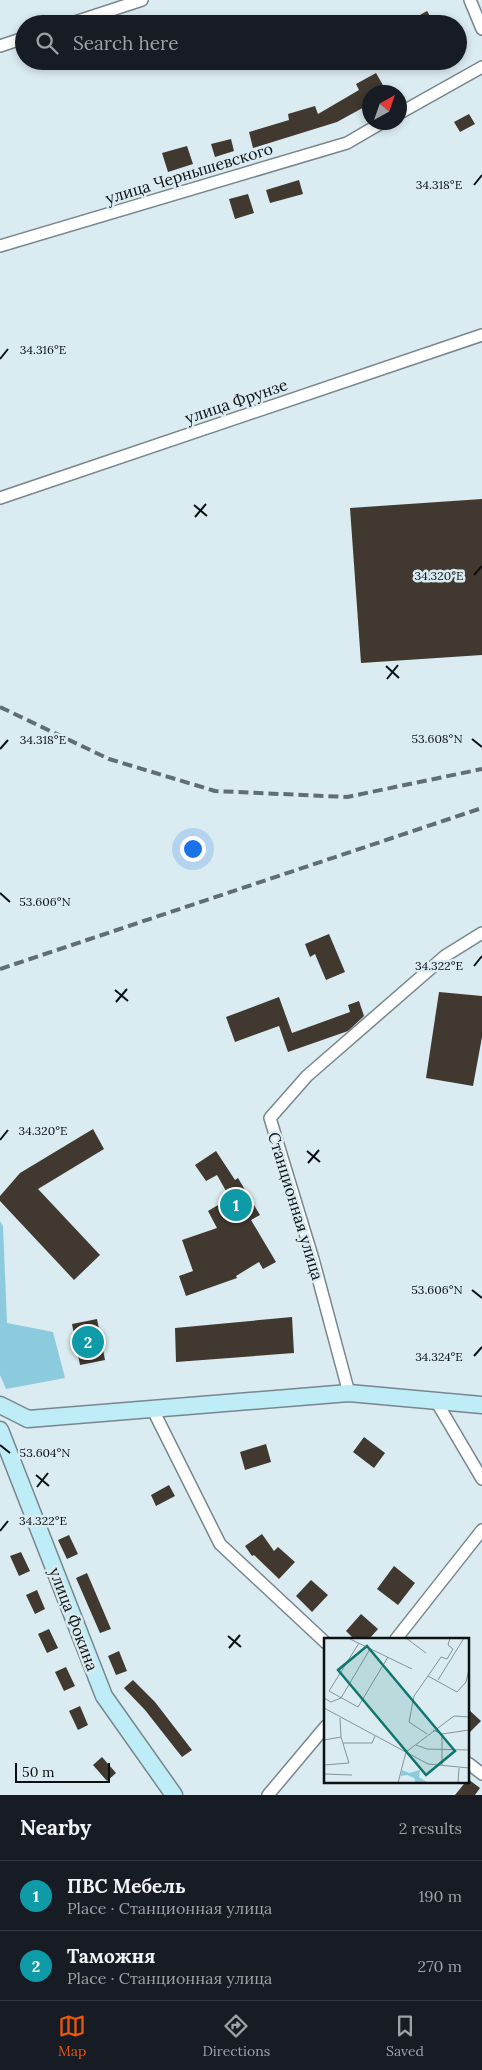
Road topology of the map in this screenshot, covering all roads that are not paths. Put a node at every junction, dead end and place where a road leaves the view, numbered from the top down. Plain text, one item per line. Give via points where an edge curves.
1 (142, 0) edge
2 (470, 0) edge
3 (96, 15) edge
4 (482, 28) edge
5 (15, 41) edge
6 (0, 46) edge
7 (482, 67) edge
8 (407, 109) edge
9 (369, 130) edge
10 (0, 246) edge
11 (482, 335) edge
12 (0, 498) edge
13 (482, 933) edge
14 (349, 1393) junction
15 (436, 1401) junction
16 (0, 1405) edge
17 (482, 1405) edge
18 (152, 1408) junction
19 (0, 1430) edge
20 (482, 1479) edge
21 (482, 1530) edge
22 (397, 1638) edge
23 (324, 1641) edge
24 (324, 1728) edge
25 (470, 1765) edge
26 (482, 1774) edge
27 (174, 1795) edge
28 (268, 1795) edge

1 - 3 street
2 - 4 street
5 - 6 street
7 - 8 street
9 - 10 street, улица Чернышевского via 347,143
11 - 12 street, улица Фрунзе
13 - 14 street, Станционная улица via 446,956 307,1076 270,1118 313,1258
14 - 15 street
14 - 18 street
15 - 17 street
15 - 20 street
16 - 18 street via 28,1419
18 - 23 street via 220,1544
19 - 27 street, улица Фокина via 104,1696
21 - 22 street
24 - 28 street
25 - 26 street

